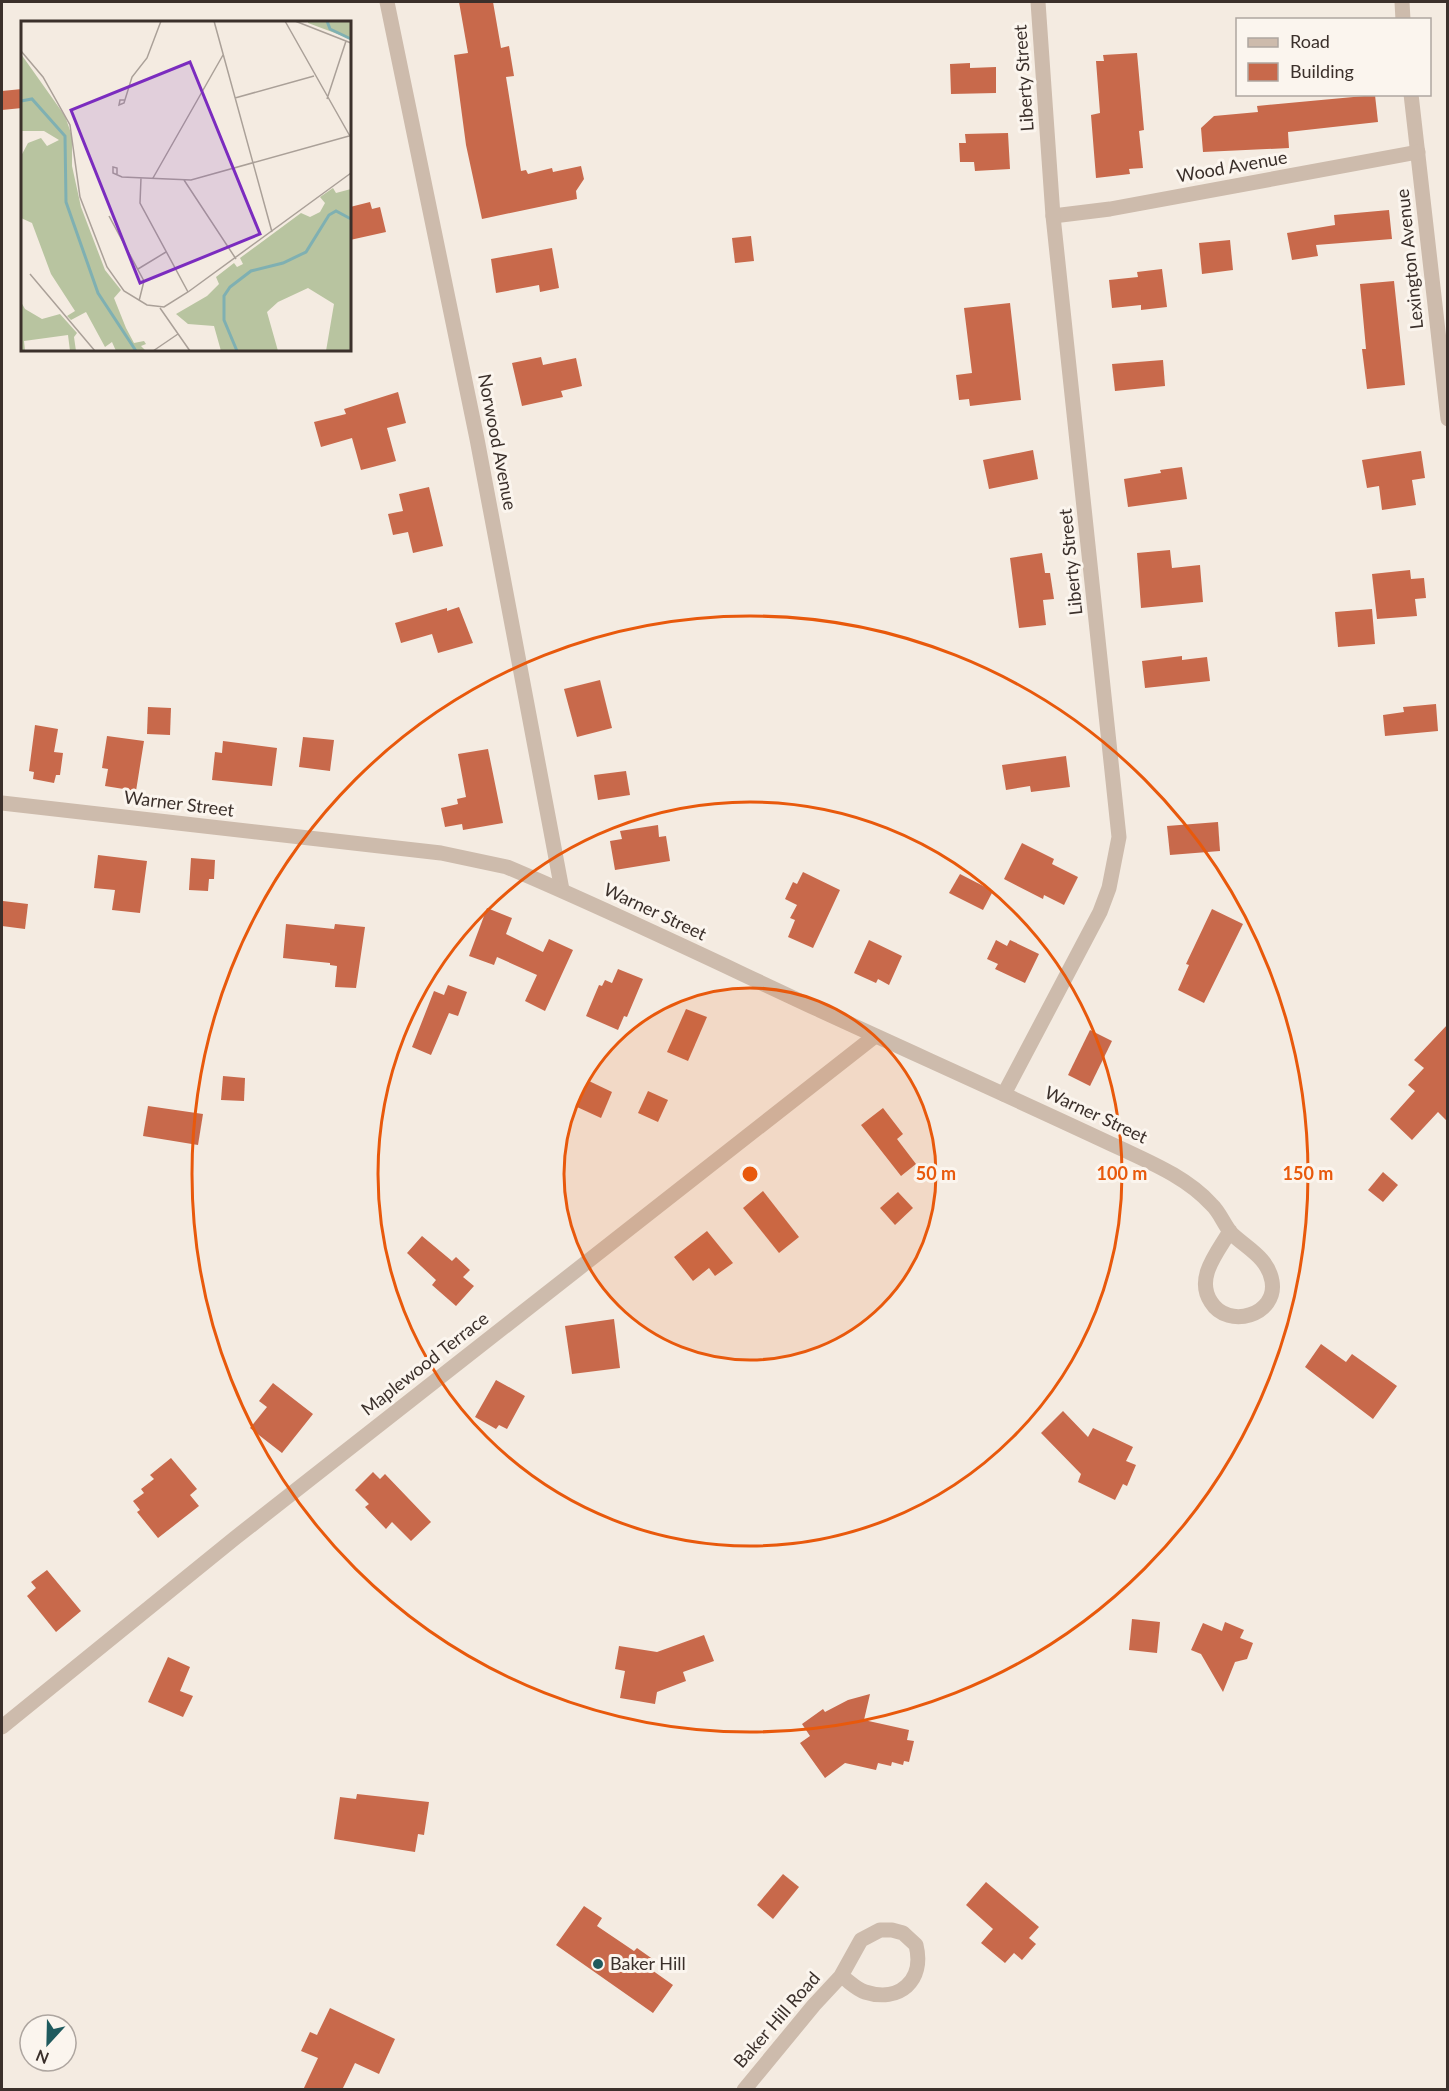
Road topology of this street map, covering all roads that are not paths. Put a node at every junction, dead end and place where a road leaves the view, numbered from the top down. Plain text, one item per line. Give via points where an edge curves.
1 (387, 2) edge
2 (1038, 2) edge
3 (1402, 2) edge
4 (1403, 18) edge
5 (1411, 96) edge
6 (1418, 152) junction
7 (1053, 216) junction
8 (1448, 419) edge
9 (2, 803) edge
10 (562, 890) junction
11 (875, 1036) junction
12 (1004, 1094) junction
13 (1230, 1231) junction
14 (2, 1727) edge
15 (841, 1976) junction
16 (744, 2090) edge

1 - 10 street, Norwood Avenue via 477,439
2 - 7 street, Liberty Street
3 - 4 street
5 - 6 street, Lexington Avenue
6 - 7 street, Wood Avenue
6 - 8 street, Lexington Avenue
7 - 12 street, Liberty Street via 1119,837 1100,912
9 - 10 street, Warner Street via 460,855 507,867
10 - 11 street, Warner Street
11 - 12 street, Warner Street
11 - 14 street, Maplewood Terrace
12 - 13 street, Warner Street via 1191,1184 1214,1206
13 - 13 street, Warner Street via 1209,1265 1204,1281 1206,1295 1225,1315 1248,1317 1263,1308 1273,1283 1266,1262
15 - 15 street, Baker Hill Road via 865,1992 896,1993 915,1977 916,1946 903,1933 892,1930 870,1934 854,1950
15 - 16 street, Baker Hill Road

